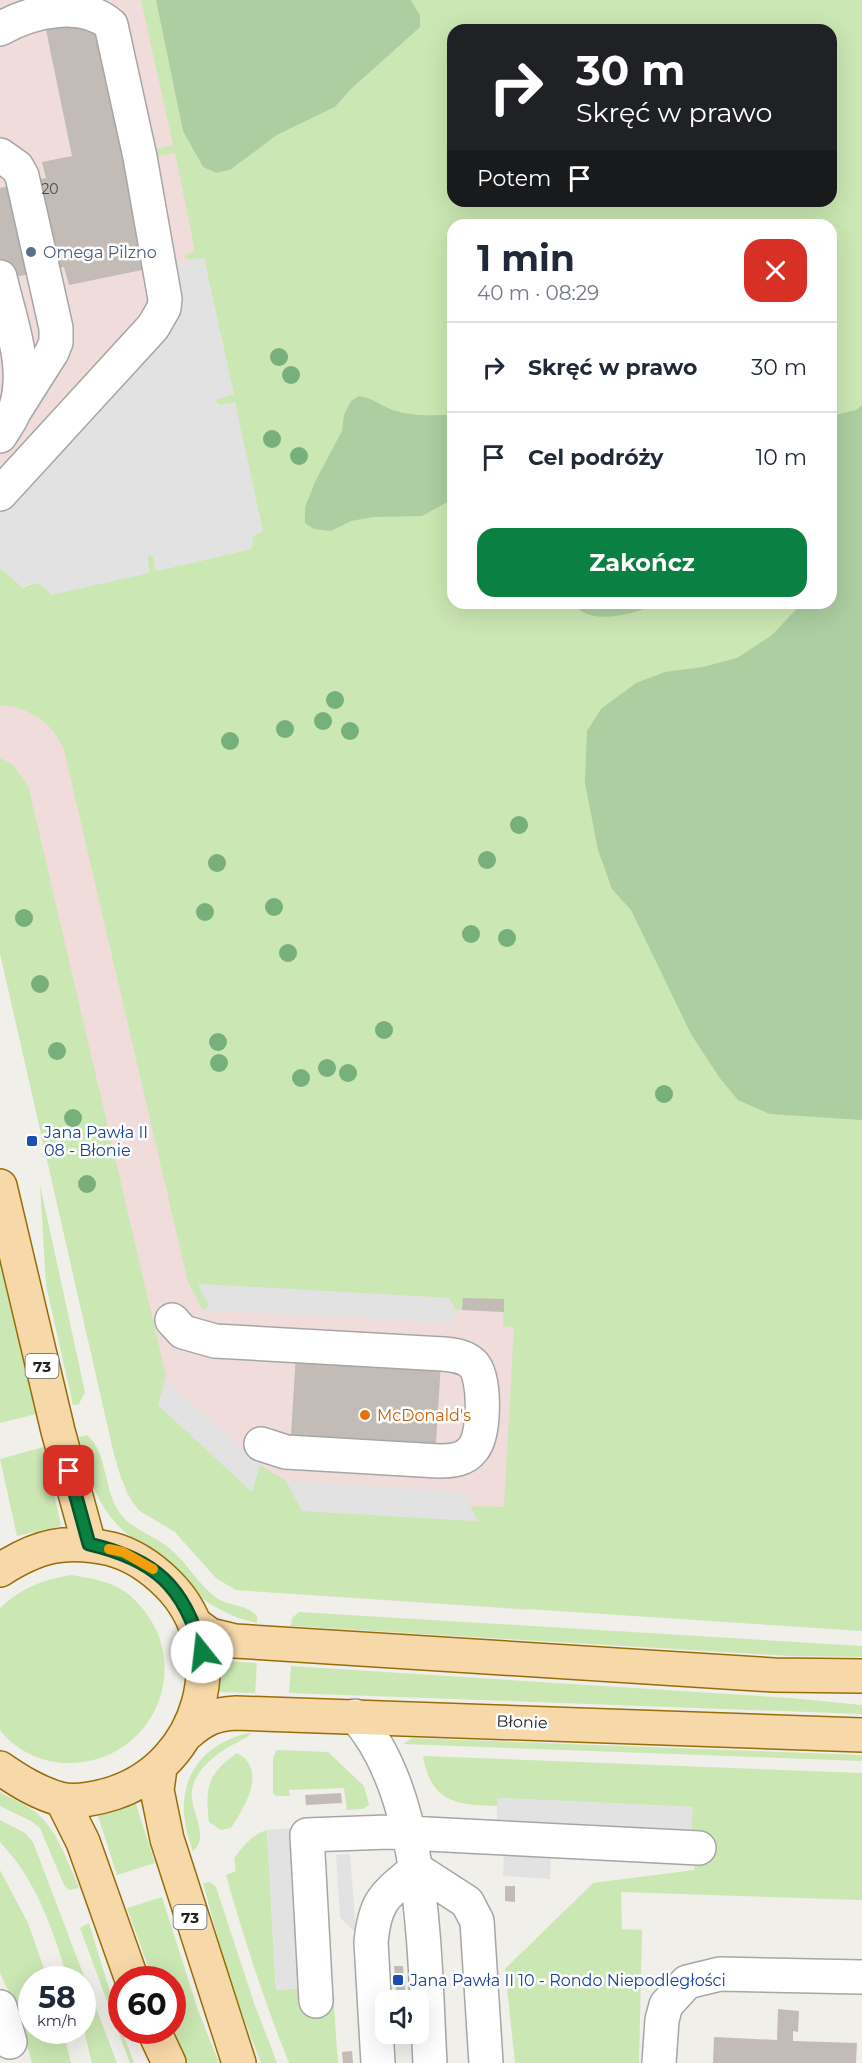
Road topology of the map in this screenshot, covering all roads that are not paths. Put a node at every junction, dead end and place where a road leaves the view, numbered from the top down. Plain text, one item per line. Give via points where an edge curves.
1 (0, 29) edge
2 (0, 155) edge
3 (0, 175) edge
4 (0, 278) edge
5 (0, 381) edge
6 (35, 383) junction
7 (5, 426) edge
8 (0, 494) edge
9 (0, 1186) edge
10 (172, 1320) dead end
11 (261, 1444) dead end
12 (89, 1544) junction
13 (0, 1570) edge
14 (195, 1624) junction
15 (862, 1676) edge
16 (355, 1716) junction
17 (188, 1733) junction
18 (862, 1735) edge
19 (0, 1768) edge
20 (160, 1768) junction
21 (62, 1800) junction
22 (407, 1833) junction
23 (699, 1848) dead end
24 (416, 1869) junction
25 (127, 1966) edge
26 (862, 1977) edge
27 (316, 2001) dead end
28 (0, 2007) edge
29 (160, 2044) edge
30 (7, 2049) edge
31 (168, 2063) edge
32 (239, 2063) edge
33 (378, 2063) edge
34 (430, 2063) edge
35 (486, 2063) edge
36 (659, 2063) edge

1 - 8 lane via 20,17 56,5 89,8 103,14 111,25 165,299 164,309 153,327
2 - 6 lane via 17,167 22,176 56,328 56,342
3 - 6 lane via 37,340
4 - 7 lane via 20,382
5 - 7 lane
6 - 7 lane
9 - 12 main road, 73
10 - 11 lane via 183,1332 214,1341 443,1354 467,1359 478,1373 482,1396 480,1431 472,1450 459,1459 286,1452
12 - 13 main road via 58,1544 28,1552
12 - 14 main road via 123,1552 153,1569 178,1594
14 - 15 main road via 210,1635 235,1641 774,1675
14 - 17 main road via 204,1680 199,1707
16 - 17 main road, Błonie via 219,1713 204,1719
16 - 18 main road, Błonie
16 - 22 lane via 379,1748
17 - 20 main road
19 - 21 main road via 27,1787
20 - 21 main road via 132,1787 99,1798
20 - 32 main road, 73 via 157,1790 166,1839
21 - 25 main road via 83,1842
22 - 23 lane
22 - 24 lane
22 - 27 lane via 307,1835
24 - 33 lane via 382,1898 373,1922
24 - 34 lane
24 - 35 lane via 466,1902 477,1921
26 - 36 lane via 720,1974 687,1982 666,2005
28 - 30 lane
29 - 31 main road

